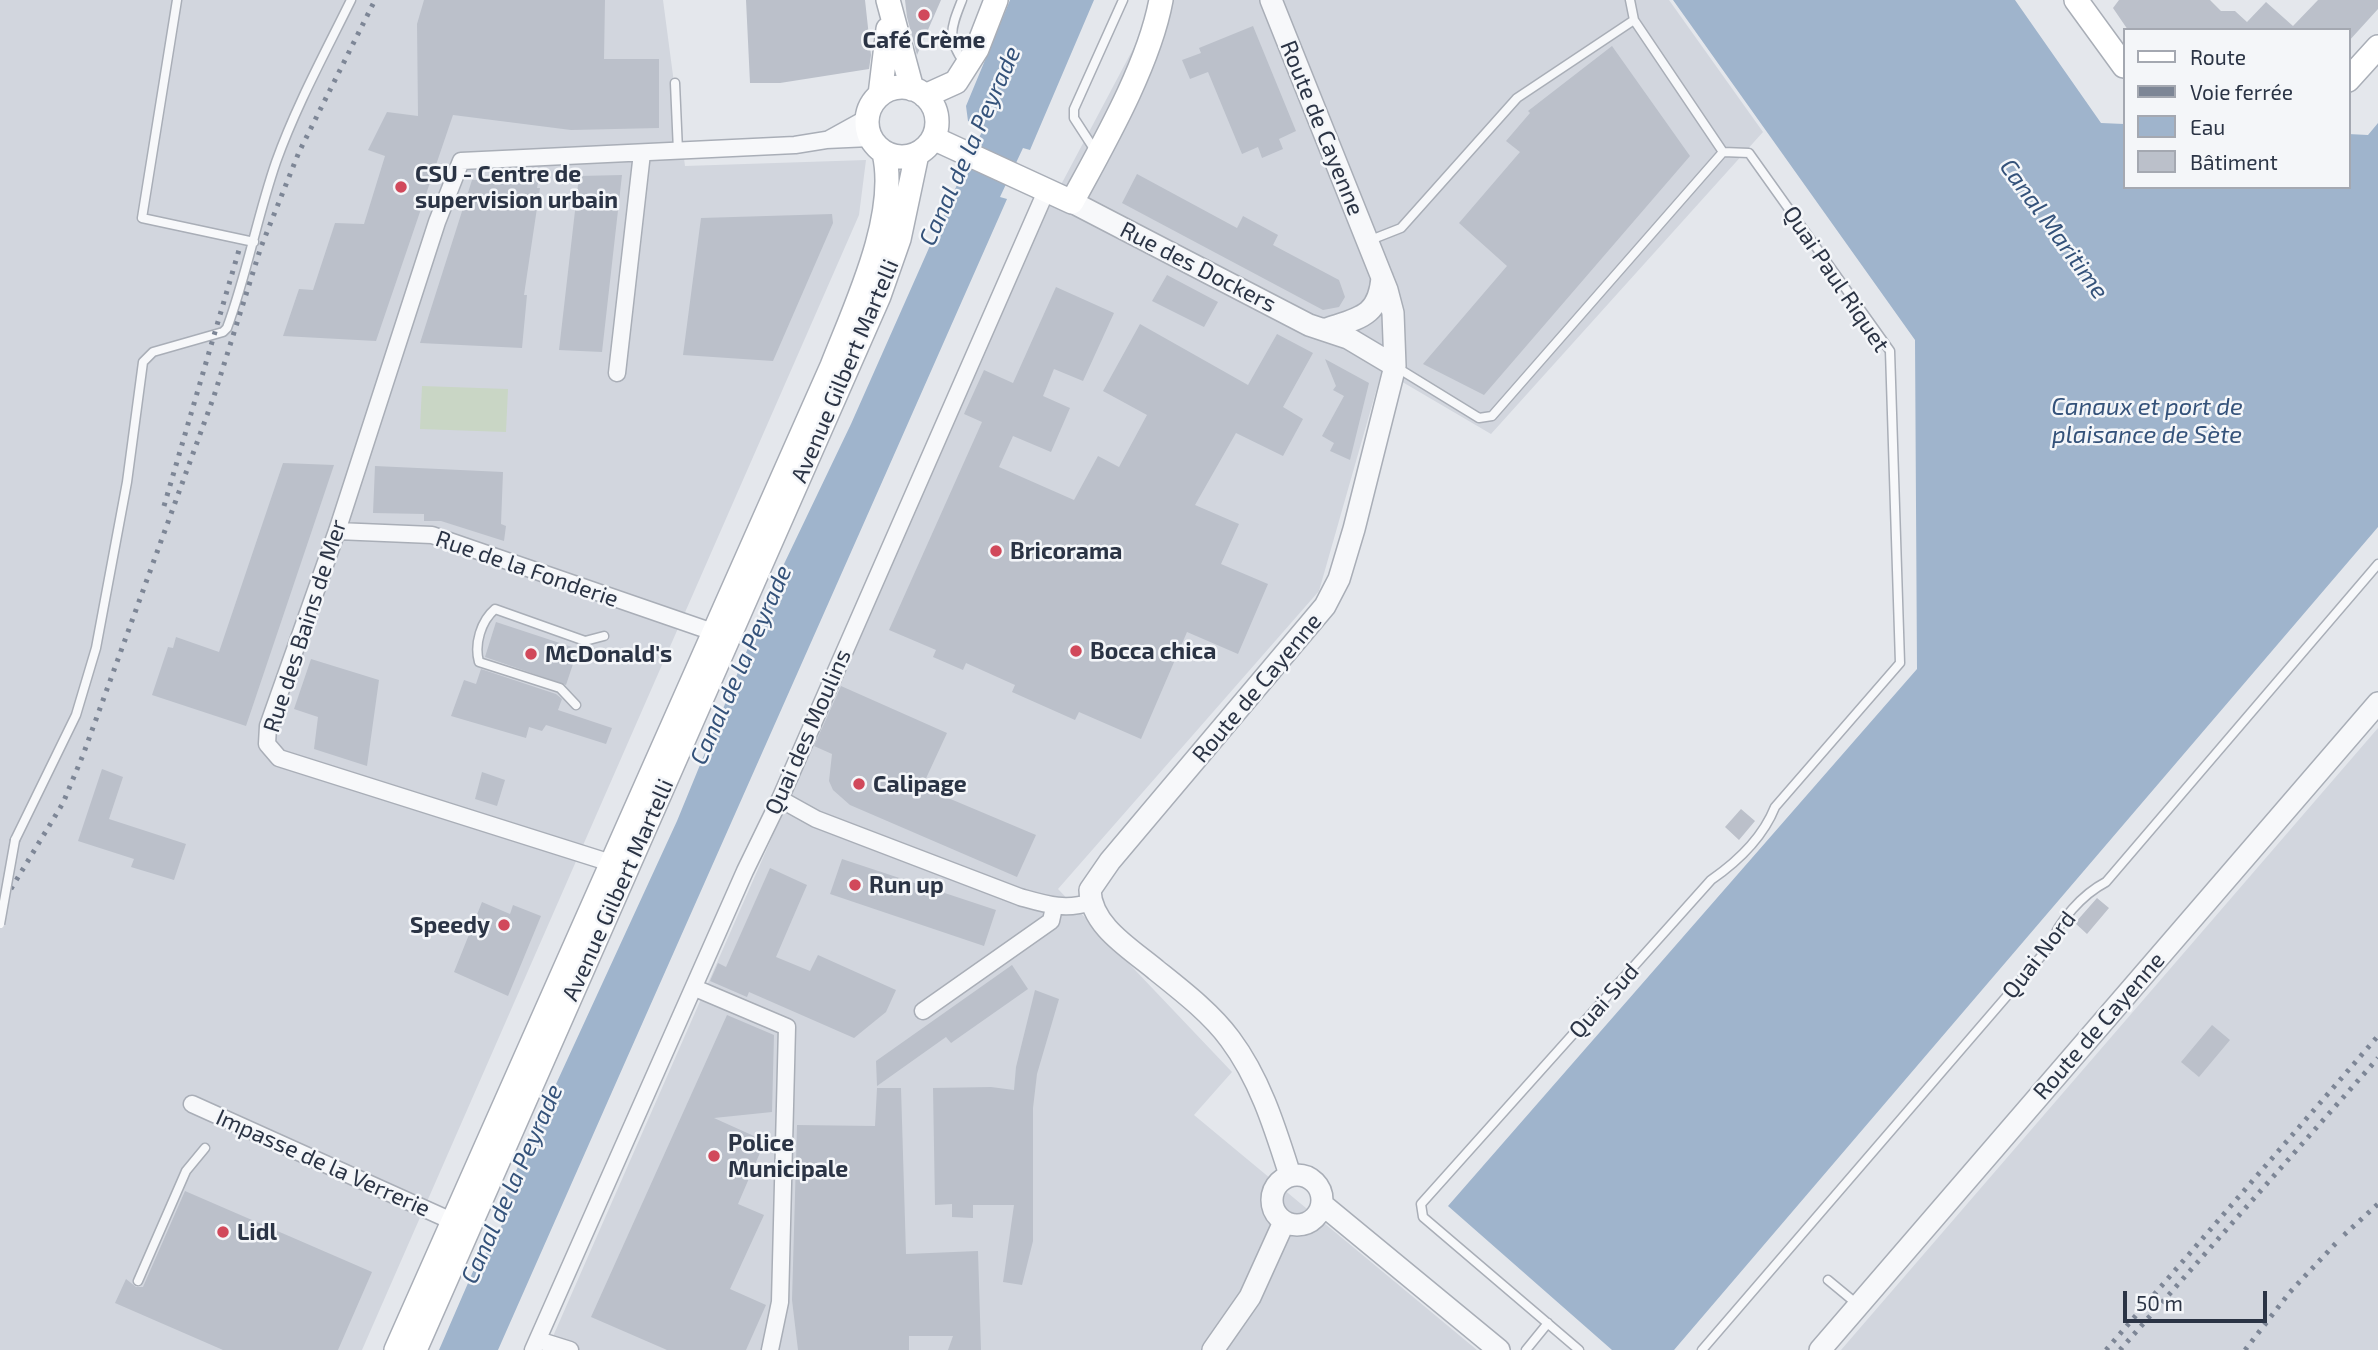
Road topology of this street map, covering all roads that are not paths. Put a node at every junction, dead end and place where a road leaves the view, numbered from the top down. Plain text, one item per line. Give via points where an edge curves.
1 (177, 0) edge
2 (351, 0) edge
3 (962, 0) edge
4 (996, 0) edge
5 (1123, 0) edge
6 (1161, 0) edge
7 (1271, 0) edge
8 (1630, 0) edge
9 (889, 4) edge
10 (2086, 4) edge
11 (1634, 20) junction
12 (2378, 47) edge
13 (2122, 63) edge
14 (966, 66) junction
15 (2350, 78) edge
16 (675, 83) dead end
17 (918, 92) junction
18 (880, 95) junction
19 (874, 136) junction
20 (925, 146) junction
21 (678, 151) junction
22 (1723, 152) junction
23 (642, 153) junction
24 (1098, 154) junction
25 (1047, 189) junction
26 (1072, 202) junction
27 (1368, 241) junction
28 (254, 242) junction
29 (1382, 276) junction
30 (1326, 329) junction
31 (1395, 366) junction
32 (617, 373) dead end
33 (337, 531) junction
34 (2378, 564) edge
35 (713, 632) junction
36 (604, 636) dead end
37 (1900, 663) joint
38 (2378, 703) edge
39 (576, 705) dead end
40 (780, 799) junction
41 (611, 863) junction
42 (1091, 902) junction
43 (1054, 906) junction
44 (0, 924) edge
45 (695, 988) junction
46 (923, 1011) dead end
47 (192, 1104) dead end
48 (205, 1148) dead end
49 (1290, 1175) junction
50 (1323, 1205) junction
51 (454, 1222) junction
52 (1284, 1222) junction
53 (1828, 1280) dead end
54 (138, 1281) dead end
55 (1859, 1306) junction
56 (1548, 1323) junction
57 (536, 1345) edge
58 (396, 1350) edge
59 (415, 1350) edge
60 (570, 1350) edge
61 (770, 1350) edge
62 (1213, 1350) edge
63 (1499, 1350) edge
64 (1526, 1350) edge
65 (1579, 1350) edge
66 (1702, 1350) edge
67 (1820, 1350) edge

1 - 28 lane via 142,218
2 - 28 lane via 285,141
3 - 14 lane via 950,30
4 - 14 main road
5 - 24 lane via 1074,109 1074,118
6 - 24 main road via 1156,27
7 - 27 street, Route de Cayenne
8 - 11 lane
9 - 17 main road
9 - 18 main road
10 - 13 main road
11 - 22 lane
11 - 27 lane via 1509,104 1401,228
12 - 15 main road
14 - 17 main road via 956,82
16 - 21 lane
17 - 18 main road via 890,89
17 - 20 main road via 935,111
18 - 19 main road via 874,101
19 - 20 main road via 906,157
19 - 21 street
19 - 35 main road, Avenue Gilbert Martelli via 887,183 870,269 832,366
20 - 25 main road via 964,152
20 - 59 main road, Avenue Gilbert Martelli via 879,296
21 - 23 street
22 - 31 lane via 1492,416 1479,418
22 - 37 lane, Quai Paul Riquet via 1749,153 1890,351
23 - 32 street
23 - 33 street, Rue des Bains de Mer via 461,161
24 - 26 main road
25 - 26 main road
25 - 40 street, Quai des Moulins
26 - 30 street, Rue des Dockers via 1310,325
27 - 29 street, Route de Cayenne
28 - 44 lane, bridge via 241,291 223,332 153,352 143,362 127,482 96,648 76,715 15,840
29 - 30 street via 1378,302 1371,311
29 - 31 street, Route de Cayenne via 1393,313
30 - 31 street, Rue des Dockers
31 - 42 street, Route de Cayenne via 1354,529 1339,579 1325,606 1110,861 1091,886
33 - 35 street, Rue de la Fonderie via 432,535
33 - 41 street, Rue des Bains de Mer via 268,726 267,744 279,758
34 - 66 lane, Quai Nord via 2106,881 2091,890 2054,933 2050,946
35 - 41 main road, Avenue Gilbert Martelli
36 - 39 lane via 585,641 495,609 487,616 475,649 479,662 561,688
37 - 56 lane, Quai Sud via 1775,807 1769,822 1731,866 1711,880 1421,1204 1423,1217
38 - 55 street, Route de Cayenne
40 - 43 street via 816,819
40 - 45 street, Quai des Moulins
41 - 51 main road, Avenue Gilbert Martelli
42 - 43 street via 1075,908
42 - 49 street via 1116,936 1230,1038 1251,1072
43 - 46 street via 1051,921
45 - 57 street, Quai des Moulins
45 - 61 street via 787,1027 780,1302
47 - 51 street, Impasse de la Verrerie
48 - 54 lane via 186,1171
49 - 50 street via 1310,1178 1318,1185
49 - 52 street via 1281,1180 1272,1197
50 - 52 street via 1319,1214 1303,1225
50 - 63 street
51 - 58 main road, Avenue Gilbert Martelli
52 - 62 street via 1250,1297
53 - 55 lane
55 - 67 street, Route de Cayenne
56 - 64 lane
56 - 65 lane
57 - 60 street

